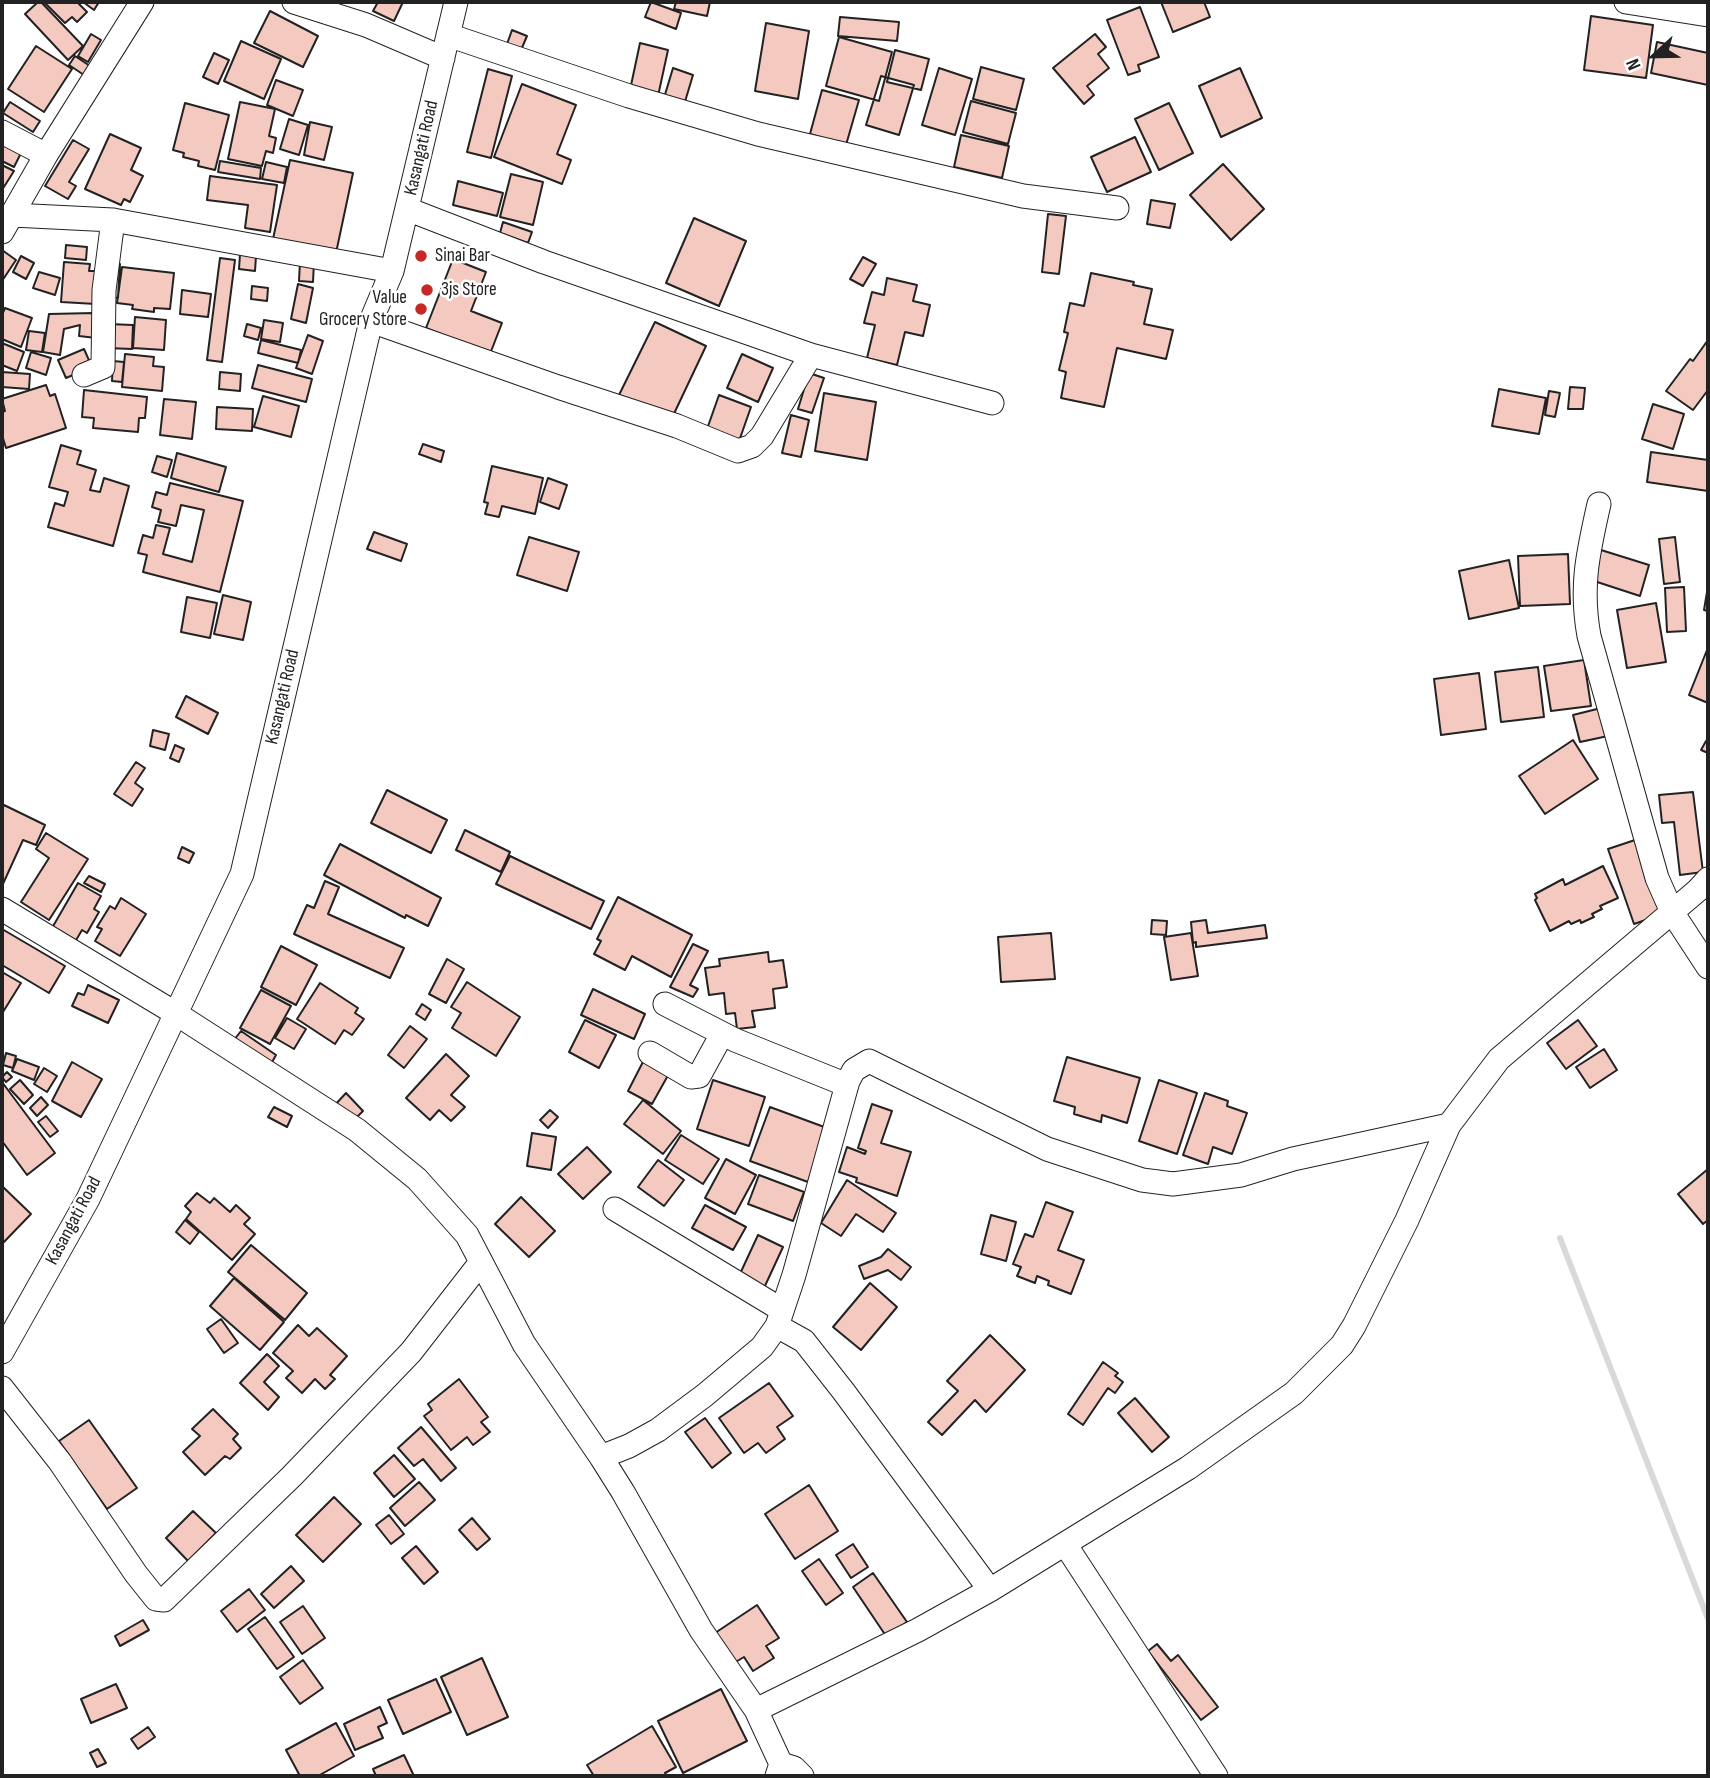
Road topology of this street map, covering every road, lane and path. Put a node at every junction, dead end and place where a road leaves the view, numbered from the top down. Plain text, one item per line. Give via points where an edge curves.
1 (142, 2) edge
2 (294, 2) edge
3 (456, 2) edge
4 (1626, 2) edge
5 (1708, 15) edge
6 (445, 47) junction
7 (2, 132) edge
8 (46, 155) junction
9 (1117, 208) dead end
10 (407, 209) junction
11 (113, 220) junction
12 (7, 224) edge
13 (392, 271) junction
14 (371, 321) junction
15 (811, 355) junction
16 (84, 375) dead end
17 (992, 403) dead end
18 (1599, 504) dead end
19 (1708, 878) edge
20 (2, 909) edge
21 (1672, 912) junction
22 (1708, 967) edge
23 (665, 1004) dead end
24 (175, 1013) junction
25 (722, 1034) junction
26 (650, 1053) dead end
27 (847, 1085) junction
28 (1449, 1125) junction
29 (615, 1209) dead end
30 (481, 1262) junction
31 (780, 1318) junction
32 (3, 1348) edge
33 (2, 1388) edge
34 (601, 1457) junction
35 (1065, 1544) junction
36 (990, 1590) junction
37 (756, 1710) junction
38 (779, 1770) edge
39 (802, 1776) edge
40 (1216, 1776) edge

1 - 8 street
2 - 6 street
3 - 6 street, Kasangati Road
4 - 5 street
6 - 9 street via 758,134 1023,196
6 - 10 street, Kasangati Road
7 - 8 street
8 - 12 street
10 - 13 street, Kasangati Road
10 - 15 street
11 - 12 street
11 - 13 street
11 - 16 street via 104,290 103,367
13 - 14 street, Kasangati Road
14 - 15 street via 738,451 762,436
14 - 24 street, Kasangati Road via 242,874
15 - 17 street
18 - 21 street via 1585,568 1584,608 1648,851
19 - 21 street
20 - 24 street
21 - 22 street
21 - 28 street via 1499,1059
23 - 25 street
24 - 30 street via 367,1138 416,1179 453,1219
24 - 32 street, Kasangati Road via 88,1199
25 - 26 street via 699,1076 691,1077
25 - 27 street
27 - 28 street via 861,1064 877,1063 1048,1149 1142,1180 1173,1184 1241,1175
27 - 31 street
28 - 35 street via 1407,1220 1342,1345 1294,1393 1188,1468
29 - 31 street
30 - 33 street via 411,1352 164,1600 156,1599 136,1574 60,1462
30 - 34 street via 524,1344
31 - 34 street via 762,1347 696,1402 658,1430
31 - 36 street via 844,1392
34 - 37 street via 701,1630
35 - 36 street
35 - 40 street
36 - 37 street
37 - 38 street
38 - 39 street via 794,1768

